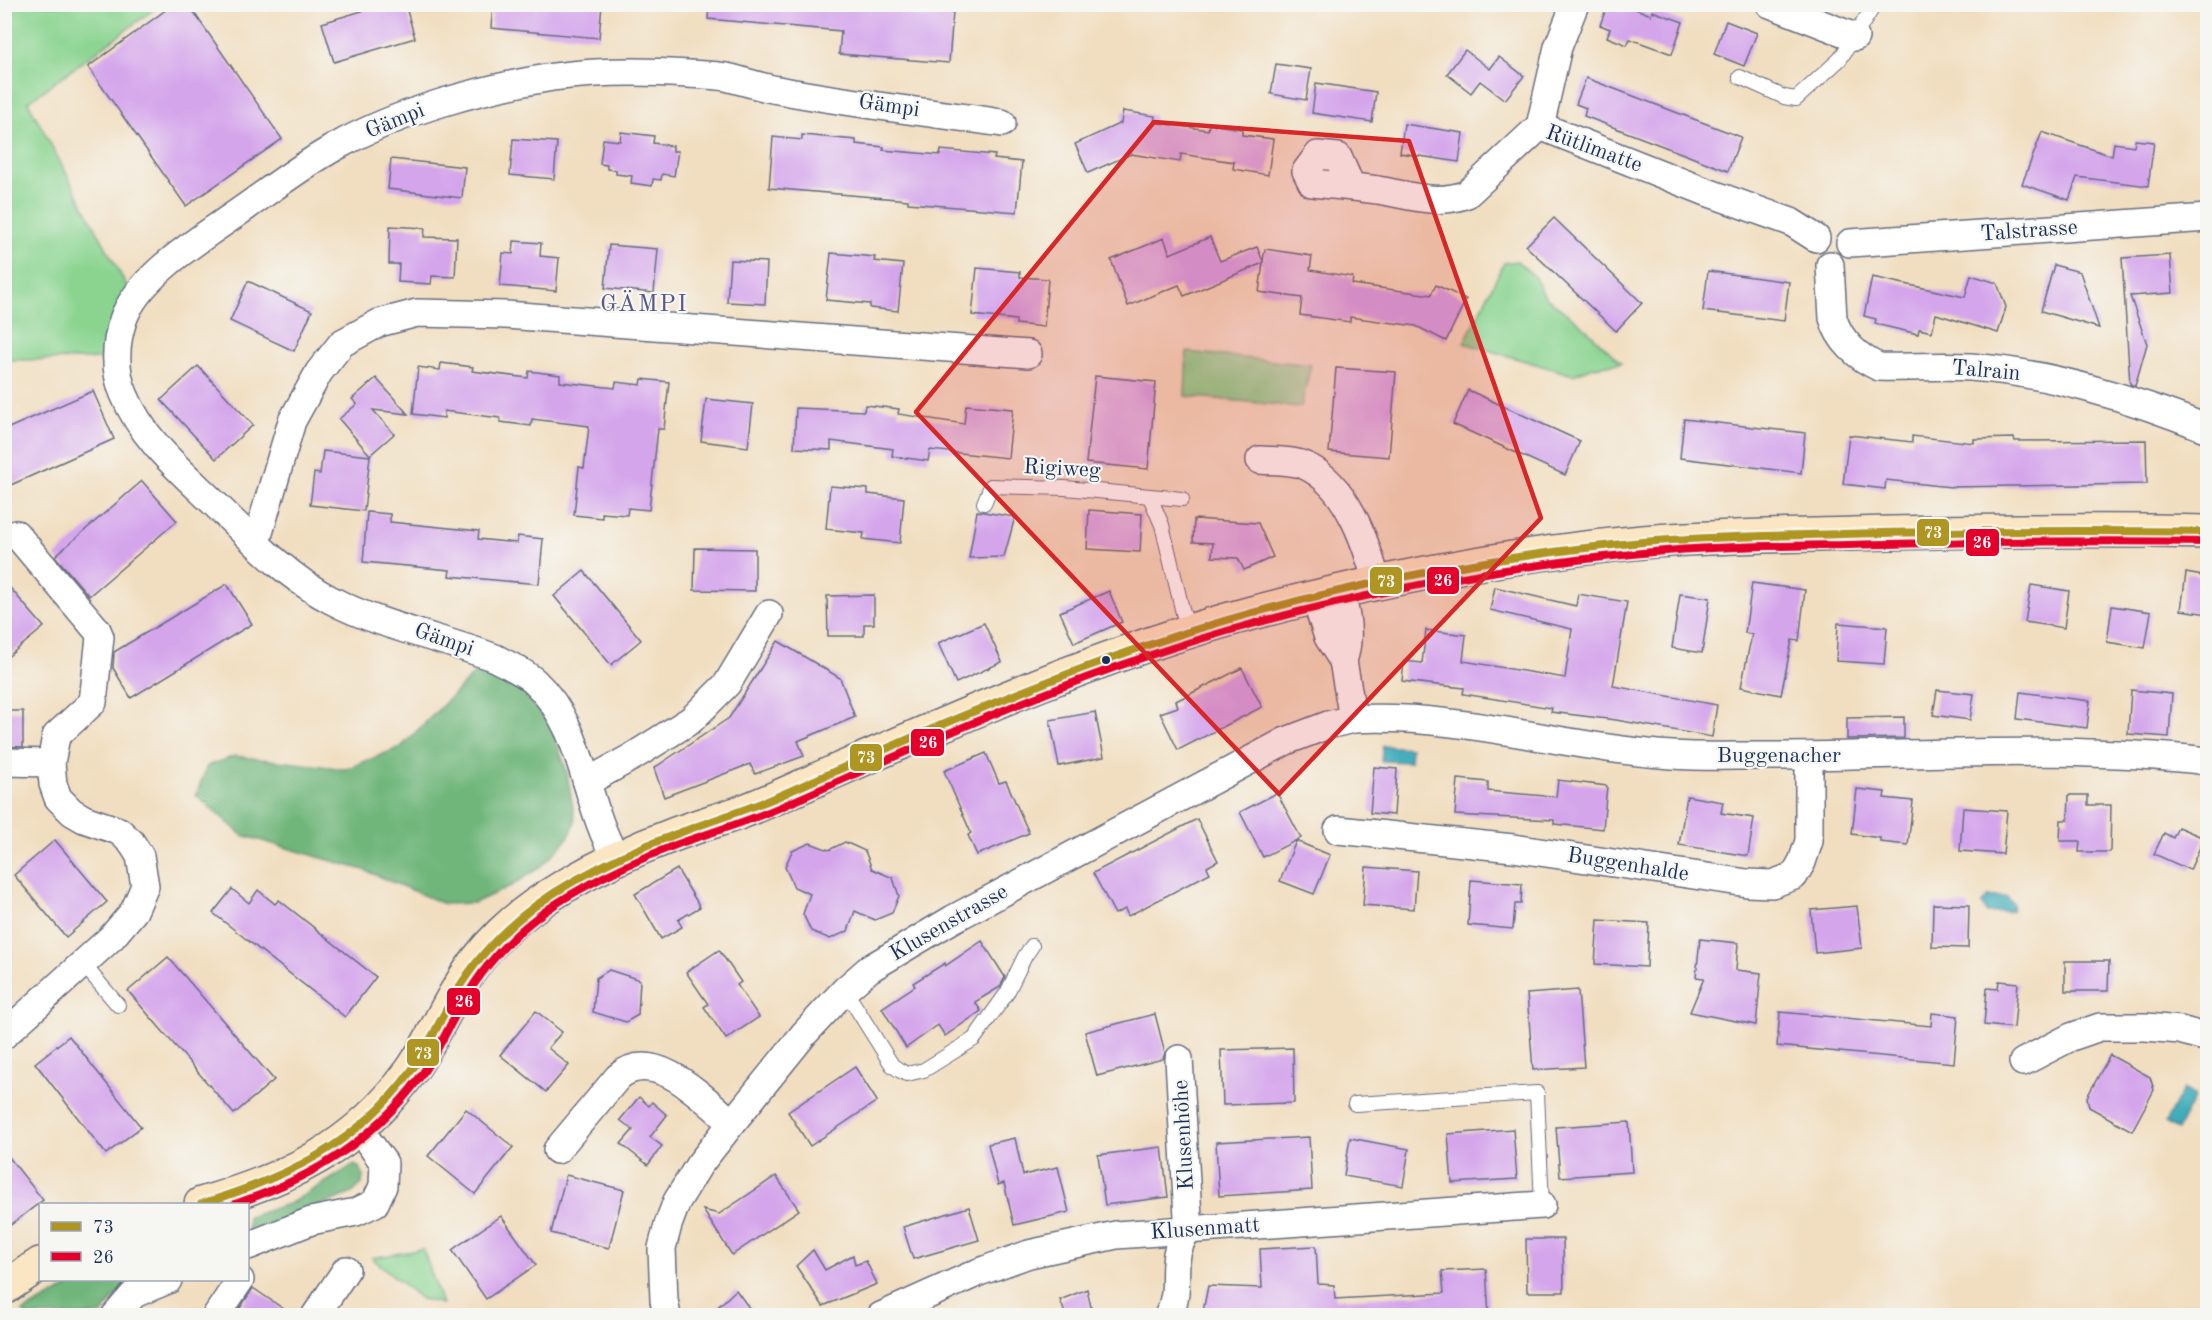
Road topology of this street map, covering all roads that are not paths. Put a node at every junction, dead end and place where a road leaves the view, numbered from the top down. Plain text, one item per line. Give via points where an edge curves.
1 (1575, 4) edge
2 (1770, 4) edge
3 (1875, 4) edge
4 (1855, 37) junction
5 (1740, 77) dead end
6 (1002, 123) dead end
7 (1540, 126) junction
8 (1351, 186) dead end
9 (2208, 218) edge
10 (1816, 238) junction
11 (1850, 243) junction
12 (1830, 265) junction
13 (1028, 354) dead end
14 (2208, 429) edge
15 (1260, 460) dead end
16 (1150, 497) junction
17 (1182, 499) dead end
18 (984, 503) dead end
19 (2208, 532) edge
20 (16, 534) dead end
21 (256, 543) junction
22 (1377, 583) junction
23 (1328, 594) junction
24 (769, 614) dead end
25 (1190, 631) junction
26 (1353, 719) junction
27 (2203, 755) edge
28 (1809, 756) junction
29 (4, 762) edge
30 (51, 764) junction
31 (587, 782) junction
32 (1338, 830) dead end
33 (616, 858) junction
34 (1032, 946) dead end
35 (83, 964) junction
36 (845, 990) junction
37 (118, 1005) dead end
38 (4, 1035) edge
39 (2208, 1038) edge
40 (1179, 1059) dead end
41 (2023, 1062) dead end
42 (1355, 1104) dead end
43 (732, 1123) junction
44 (359, 1129) junction
45 (557, 1150) dead end
46 (204, 1203) edge
47 (1542, 1205) joint
48 (1188, 1229) junction
49 (249, 1252) edge
50 (39, 1265) edge
51 (346, 1270) dead end
52 (166, 1281) edge
53 (239, 1281) edge
54 (4, 1288) edge
55 (115, 1316) edge
56 (216, 1316) edge
57 (315, 1316) edge
58 (667, 1316) edge
59 (881, 1316) edge
60 (1167, 1316) edge

1 - 7 street via 1558,47
2 - 4 street
3 - 4 lane
4 - 5 lane via 1840,59 1796,99
6 - 21 street, Gämpi via 776,90 724,76 602,74 556,77 492,89 419,110 339,145 166,264 132,301 123,320 116,361 118,380 132,412 168,459
7 - 8 street, Rütlimatte via 1467,194 1454,199 1432,200
7 - 10 street, Rütlimatte via 1791,222
9 - 11 street, Talstrasse
10 - 11 street via 1826,230 1838,230 1844,232
10 - 12 street via 1816,255
11 - 12 street via 1844,262
12 - 14 street, Talrain via 1835,326 1869,363 1879,367 1969,367 2028,374 2149,407
13 - 21 street via 506,315 417,313 379,323 342,343 319,372 292,421
15 - 22 street via 1305,465 1328,480 1358,525
16 - 17 lane, Rigiweg
16 - 18 lane, Rigiweg via 1065,488 991,486
16 - 25 lane via 1162,525
19 - 22 main road via 2019,530 1705,538 1550,553
20 - 30 street via 100,637 93,702 56,736
21 - 31 street, Gämpi via 313,590 333,601 478,651 523,673 549,698 566,722
22 - 23 main road
23 - 25 main road
23 - 26 street via 1348,633 1343,661
24 - 31 street via 727,684 691,720
25 - 33 main road via 1021,692 763,803
26 - 28 street, Buggenacher via 1415,718 1670,755
26 - 36 street, Klusenstrasse via 1286,741 1054,864 869,969
27 - 28 street, Buggenacher
28 - 32 street, Buggenhalde via 1809,841 1794,876 1772,884 1512,848
29 - 30 street
30 - 35 street via 58,798 84,819 119,831 131,842 144,869 145,886 134,911
31 - 33 street, Gämpi via 604,835
33 - 44 main road via 542,900 494,938 458,989 421,1057
34 - 36 lane via 1007,993 974,1039 924,1070 908,1074 892,1065
35 - 37 lane
35 - 38 street
36 - 43 street, Klusenstrasse
39 - 41 street via 2180,1030 2100,1027
40 - 48 street, Klusenhöhe
42 - 47 lane via 1537,1093
43 - 45 street via 670,1074 636,1066 618,1077
43 - 58 street, Klusenstrasse via 699,1165 677,1201 668,1225 662,1248
44 - 46 main road via 328,1152 271,1182
44 - 49 street via 384,1163 383,1186 375,1203 356,1212 311,1221
47 - 48 street, Klusenmatt
48 - 59 street, Klusenmatt via 1116,1235 1029,1254
48 - 60 street, Klusenhöhe via 1177,1252 1174,1303
50 - 54 main road
51 - 57 street
52 - 55 street via 134,1294
53 - 56 street

